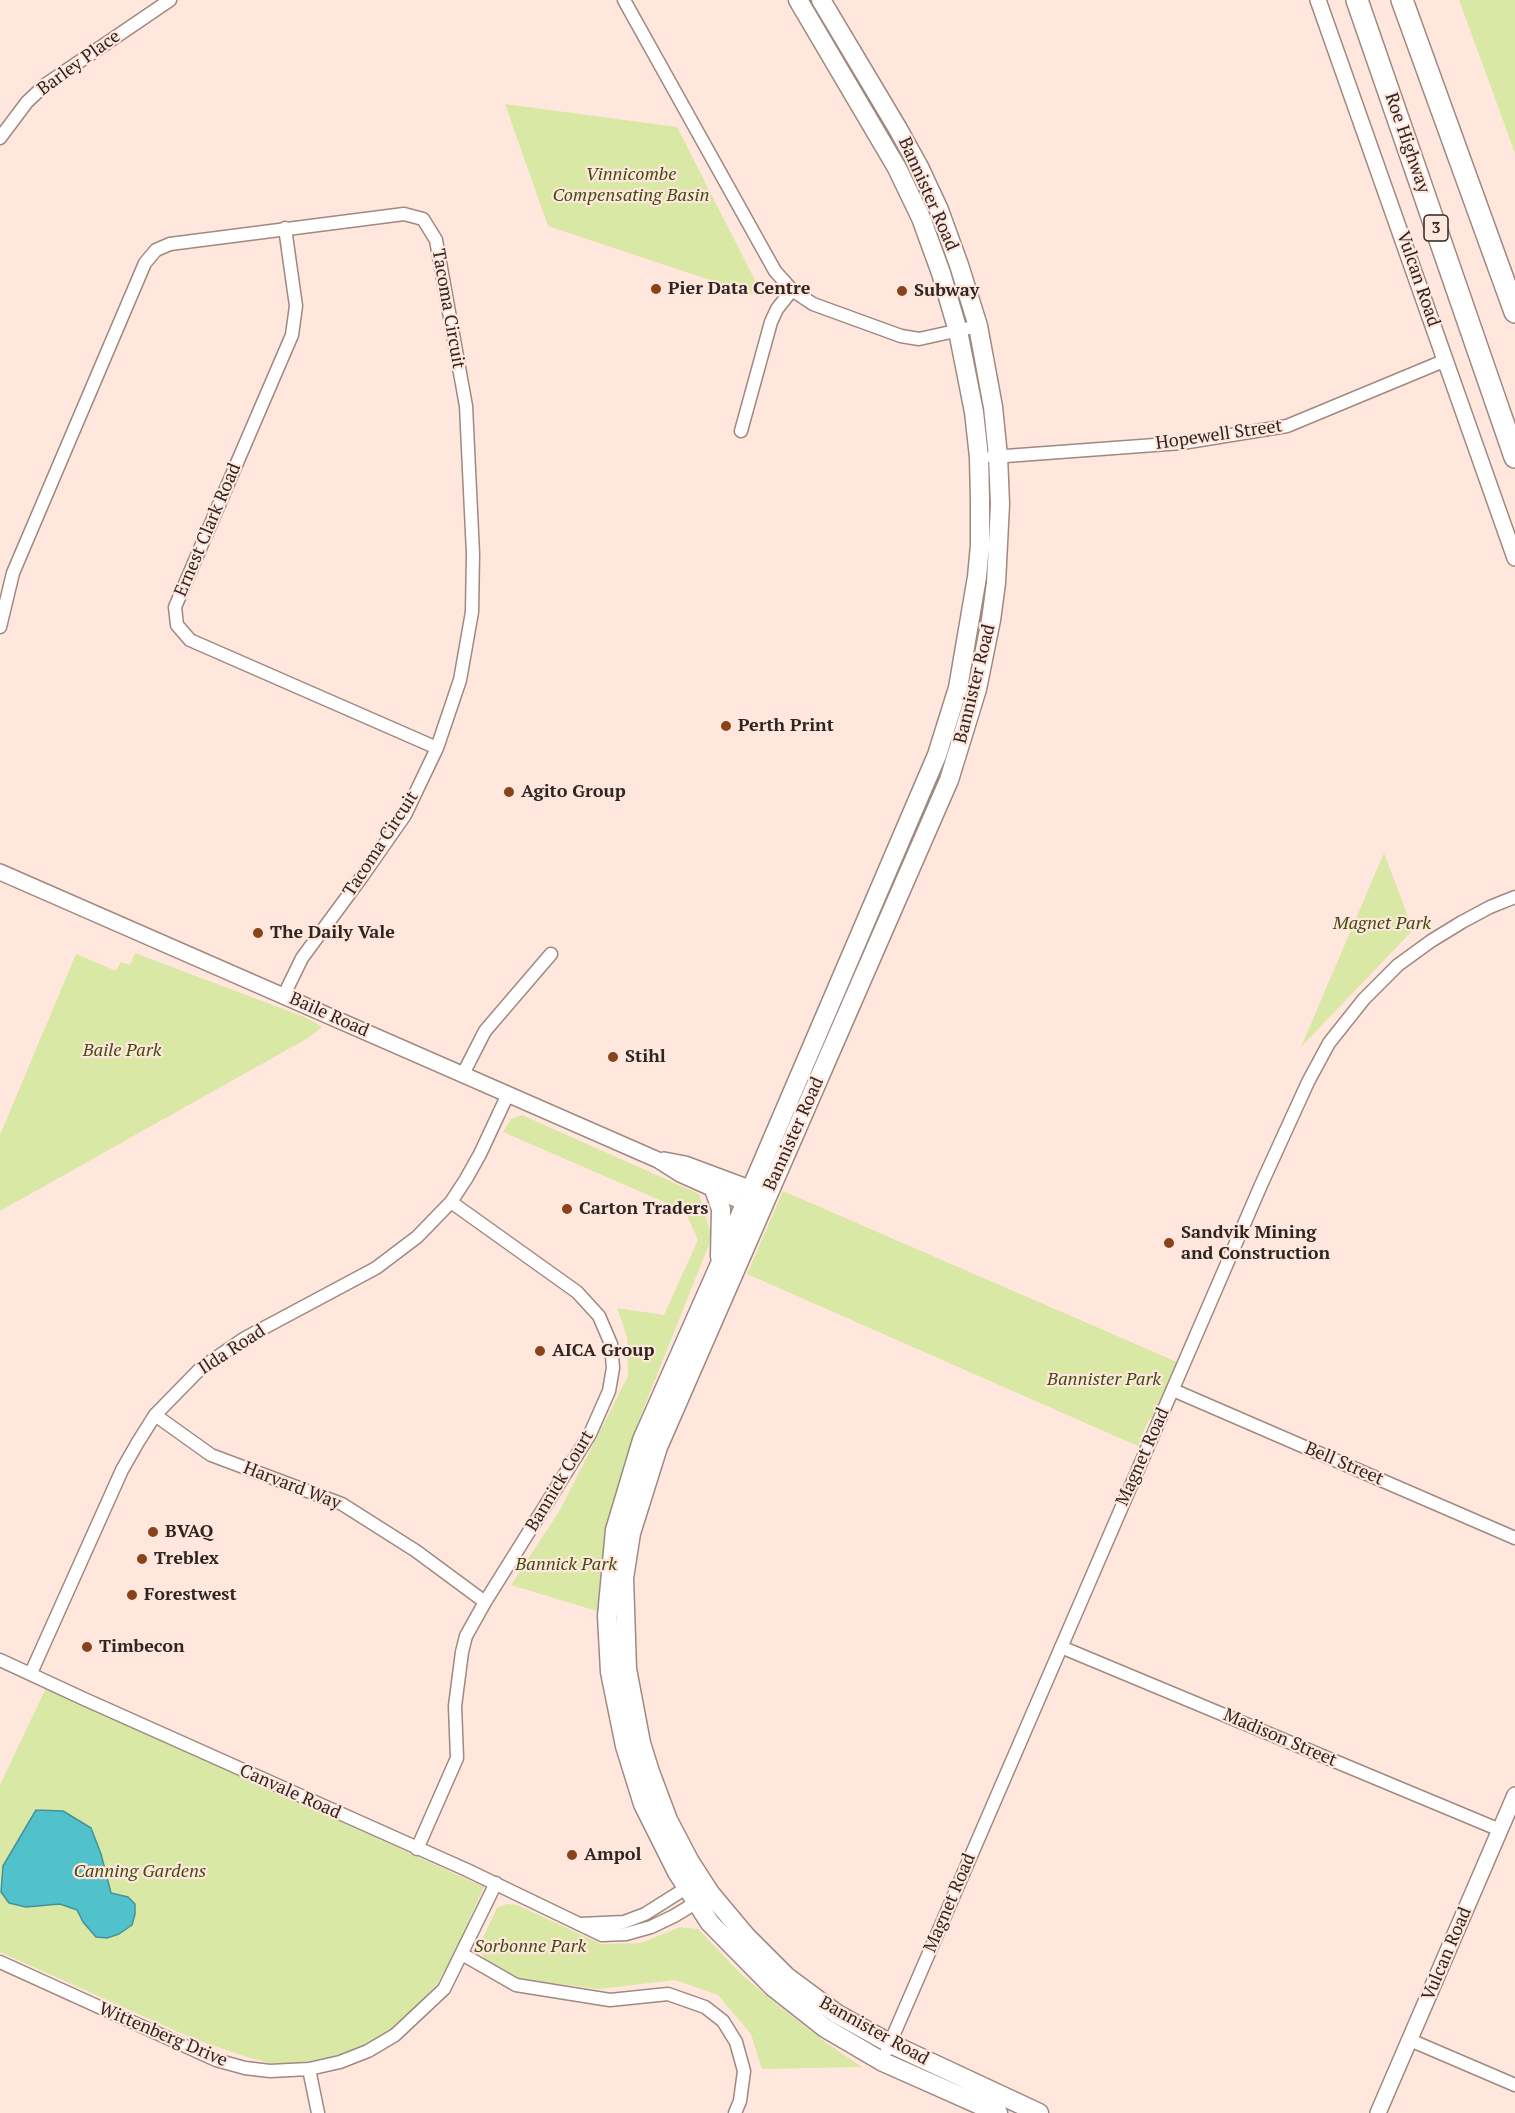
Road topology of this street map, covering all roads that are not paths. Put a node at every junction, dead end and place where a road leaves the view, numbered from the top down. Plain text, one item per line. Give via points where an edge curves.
1 (170, 0) edge
2 (624, 0) edge
3 (798, 0) edge
4 (821, 0) edge
5 (1318, 0) edge
6 (1358, 0) edge
7 (1402, 0) edge
8 (0, 138) edge
9 (285, 228) junction
10 (792, 290) junction
11 (1515, 312) edge
12 (978, 326) junction
13 (958, 331) junction
14 (1446, 360) junction
15 (741, 431) dead end
16 (998, 456) junction
17 (1515, 457) edge
18 (979, 458) junction
19 (1515, 558) edge
20 (0, 627) edge
21 (437, 748) junction
22 (0, 872) edge
23 (1515, 897) edge
24 (551, 954) dead end
25 (284, 995) junction
26 (463, 1074) junction
27 (508, 1094) junction
28 (658, 1160) junction
29 (714, 1189) junction
30 (756, 1199) junction
31 (451, 1202) junction
32 (720, 1264) junction
33 (1173, 1390) junction
34 (155, 1415) junction
35 (1515, 1538) edge
36 (484, 1602) junction
37 (1061, 1647) junction
38 (0, 1660) edge
39 (31, 1673) junction
40 (1515, 1796) edge
41 (1500, 1830) junction
42 (417, 1849) junction
43 (496, 1883) junction
44 (698, 1891) junction
45 (462, 1954) junction
46 (0, 1962) edge
47 (1410, 2040) junction
48 (889, 2043) junction
49 (883, 2062) junction
50 (309, 2069) junction
51 (1515, 2085) edge
52 (318, 2113) edge
53 (735, 2113) edge
54 (998, 2113) edge
55 (1040, 2113) edge
56 (1378, 2113) edge

1 - 8 street, Barley Place via 45,85
2 - 10 street via 775,271
3 - 13 main road, Bannister Road via 897,168 933,249
4 - 12 main road, Bannister Road via 919,167 939,210
5 - 14 street, Vulcan Road
6 - 17 highway, Roe Highway / 3
7 - 11 highway
9 - 20 street, Tacoma Circuit via 170,244 156,250 145,263 13,573
9 - 21 street, Tacoma Circuit via 404,214 423,219 436,240 466,406 473,554 472,612 460,680
9 - 21 street, Ernest Clark Road via 296,306 292,335 175,607 177,625 190,640
10 - 13 street via 813,304 901,336 919,339
10 - 15 street via 771,322
12 - 13 street
12 - 16 main road, Bannister Road
13 - 18 main road, Bannister Road
14 - 16 street, Hopewell Street via 1287,426 1182,443
14 - 19 street, Vulcan Road
16 - 18 street, Hopewell Street
16 - 30 main road, Bannister Road via 1000,504 991,620 949,780
18 - 30 main road, Bannister Road via 977,577 950,715
21 - 25 street, Tacoma Circuit via 405,815 302,958
22 - 25 street, Baile Road
23 - 33 street, Magnet Road via 1462,922 1398,965 1329,1043 1266,1175
24 - 26 street via 484,1030
25 - 26 street, Baile Road
26 - 27 street, Baile Road
27 - 28 street, Baile Road
27 - 31 street, Ilda Road via 480,1154
28 - 29 street, Baile Road
28 - 30 street, Baile Road via 685,1164
29 - 30 street, Baile Road
29 - 32 main road via 721,1209
30 - 32 main road, Bannister Road
30 - 44 main road, Bannister Road via 658,1447 631,1533 624,1578 627,1670 641,1743
31 - 34 street, Ilda Road via 417,1237 376,1268 245,1338 200,1369
31 - 36 street, Bannick Court via 577,1292 599,1316 611,1344 613,1368 609,1391 590,1434
32 - 44 main road, Bannister Road via 642,1440 615,1530 609,1576 610,1672 625,1746 654,1828
33 - 35 street, Bell Street
33 - 37 street, Magnet Road
34 - 36 street, Harvard Way via 211,1455 342,1504 416,1551
34 - 39 street, Ilda Road via 122,1470
36 - 42 street, Bannick Court via 462,1652 455,1707 457,1758
37 - 41 street, Madison Street
37 - 48 street, Magnet Road
38 - 39 street, Canvale Road
39 - 42 street, Canvale Road
40 - 41 street, Vulcan Road
41 - 47 street, Vulcan Road
42 - 43 street, Canvale Road
43 - 44 street, Canvale Road via 602,1935 651,1927 674,1916
43 - 45 street, Wittenberg Drive
44 - 48 main road, Bannister Road via 787,1977 837,2014
44 - 49 main road, Bannister Road via 725,1939 773,1987 825,2028
45 - 50 street, Wittenberg Drive via 444,1989 395,2035 368,2051
45 - 53 street via 516,1985 610,2000 668,1994 705,2007 723,2021 736,2042 744,2071
46 - 50 street, Wittenberg Drive via 216,2060 270,2071
47 - 51 street
47 - 56 street, Vulcan Road
48 - 49 street, Magnet Road
48 - 55 main road, Bannister Road
49 - 54 main road, Bannister Road
50 - 52 street

